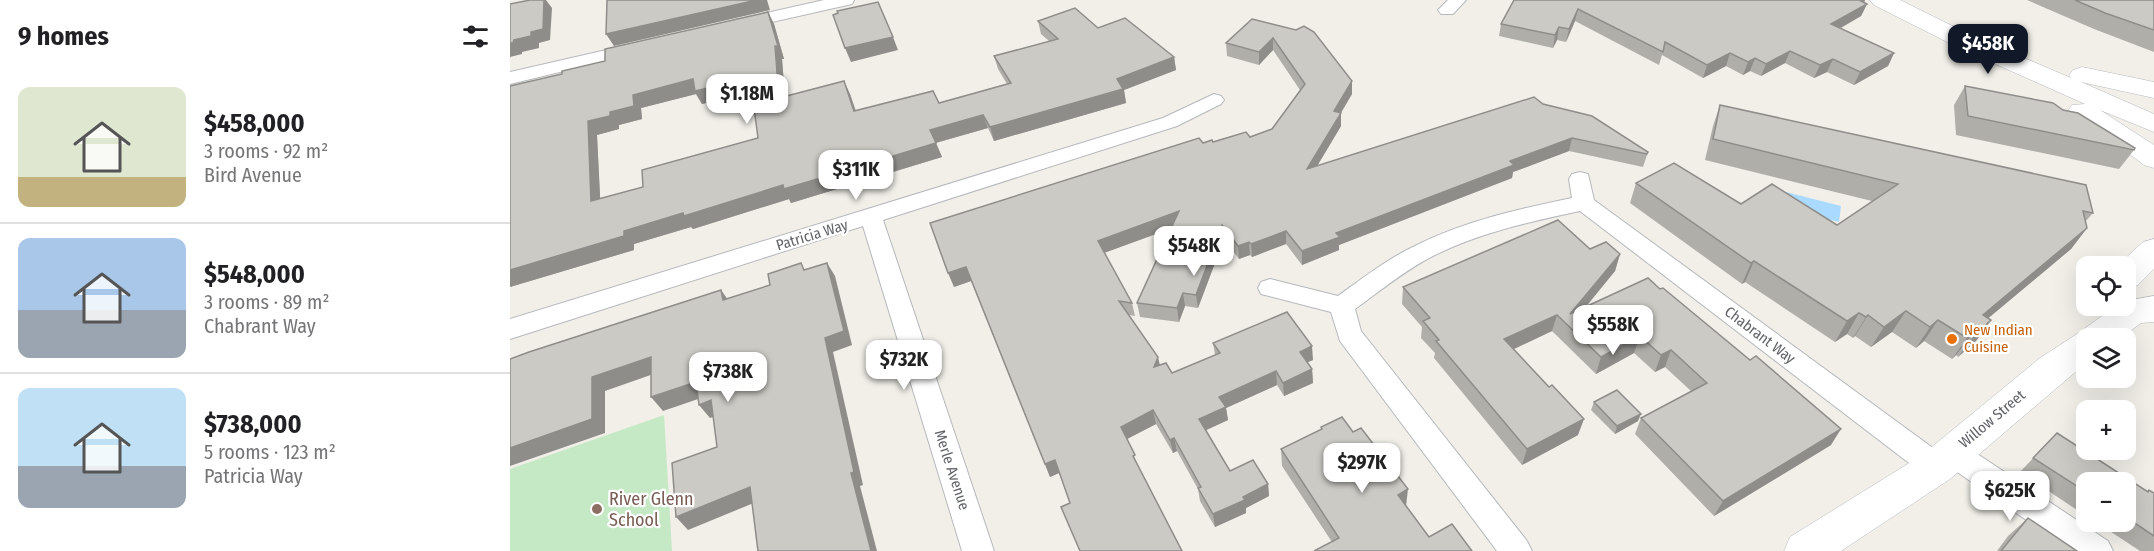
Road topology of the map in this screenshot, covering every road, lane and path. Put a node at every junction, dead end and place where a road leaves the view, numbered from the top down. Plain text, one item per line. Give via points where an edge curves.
1 (846, 0) edge
2 (1882, 0) edge
3 (725, 28) edge
4 (1964, 42) junction
5 (657, 44) edge
6 (510, 78) edge
7 (2154, 90) edge
8 (2092, 96) junction
9 (1214, 100) dead end
10 (2154, 108) edge
11 (2154, 124) edge
12 (2154, 159) edge
13 (871, 217) junction
14 (2154, 250) edge
15 (2136, 267) edge
16 (1270, 288) dead end
17 (2136, 297) edge
18 (1342, 306) junction
19 (2143, 311) edge
20 (2113, 328) edge
21 (510, 329) edge
22 (2076, 351) edge
23 (1943, 459) junction
24 (978, 551) edge
25 (1516, 551) edge
26 (1806, 551) edge
27 (2097, 551) edge

1 - 3 street
2 - 4 main road
4 - 7 main road via 2089,77
4 - 8 main road
4 - 12 main road via 2125,137
5 - 6 street
8 - 10 main road
8 - 11 main road
9 - 13 street, Patricia Way via 1170,122
13 - 21 street, Patricia Way
13 - 24 street, Merle Avenue
14 - 15 main road
16 - 18 street
17 - 19 main road
18 - 23 street, Chabrant Way via 1402,263 1464,233 1522,216 1582,191
18 - 25 street via 1349,334
19 - 20 main road
22 - 23 main road, Willow Street
23 - 26 main road, Willow Street
23 - 27 street, Chabrant Way

